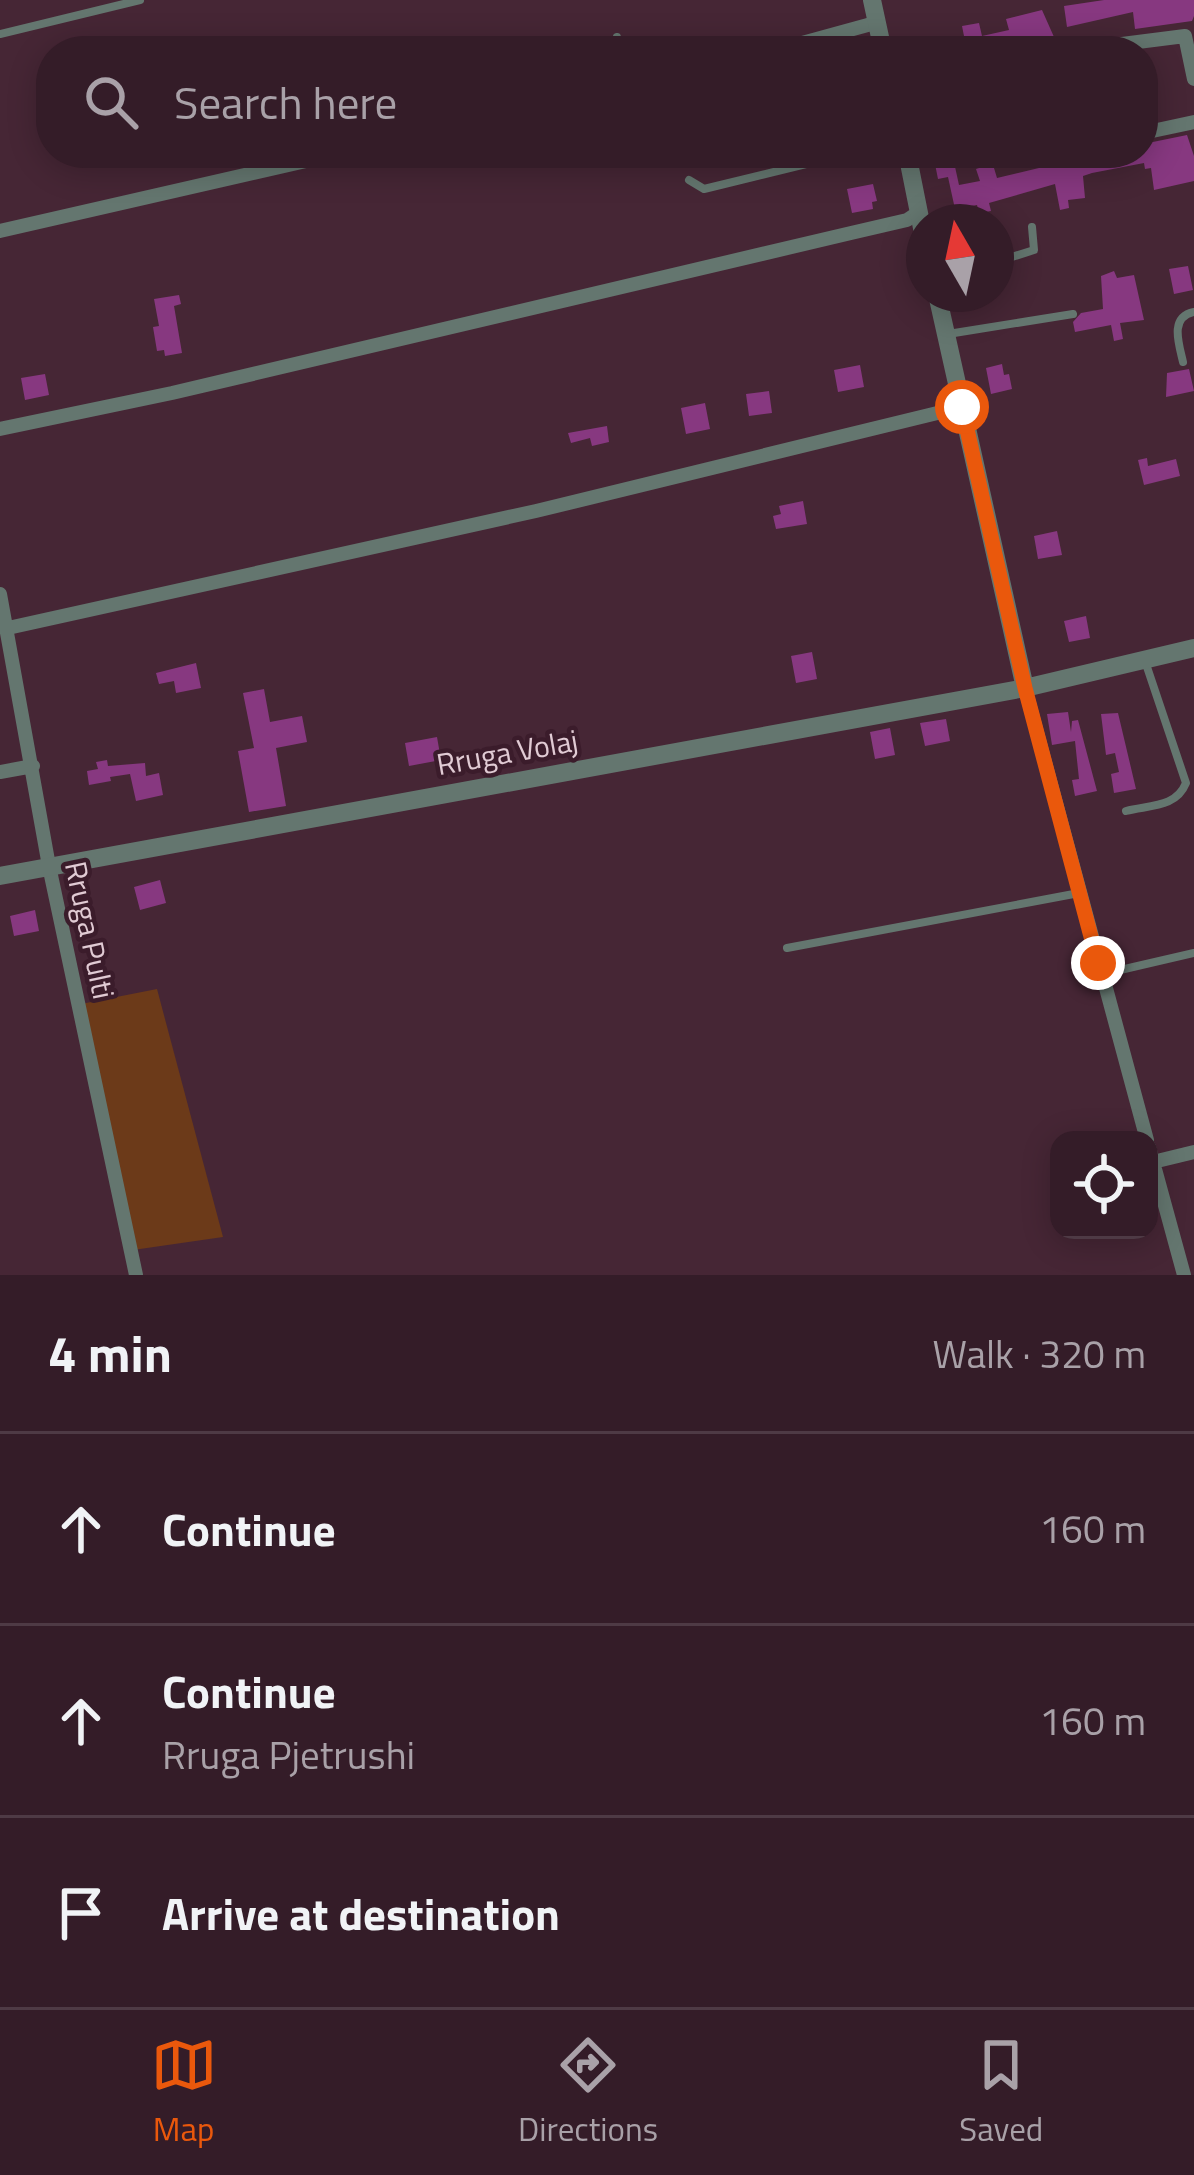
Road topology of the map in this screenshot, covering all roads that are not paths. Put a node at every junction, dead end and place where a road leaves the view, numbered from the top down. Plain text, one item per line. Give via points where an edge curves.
1 (140, 0) edge
2 (872, 0) edge
3 (875, 23) junction
4 (0, 34) edge
5 (1189, 34) edge
6 (828, 36) edge
7 (879, 36) edge
8 (1158, 38) edge
9 (1194, 79) edge
10 (1194, 122) edge
11 (1158, 130) edge
12 (266, 168) edge
13 (790, 168) edge
14 (910, 168) edge
15 (689, 180) dead end
16 (917, 204) edge
17 (906, 220) edge
18 (1033, 227) dead end
19 (0, 231) edge
20 (1014, 256) edge
21 (941, 312) edge
22 (1194, 312) edge
23 (1073, 314) dead end
24 (946, 335) junction
25 (1183, 362) dead end
26 (962, 407) junction
27 (0, 429) edge
28 (0, 594) edge
29 (8, 628) junction
30 (1194, 648) edge
31 (1144, 660) junction
32 (1025, 688) junction
33 (33, 766) junction
34 (0, 772) edge
35 (1126, 811) dead end
36 (49, 866) junction
37 (0, 875) edge
38 (1080, 893) junction
39 (787, 948) dead end
40 (1194, 953) edge
41 (1101, 974) junction
42 (1145, 1131) edge
43 (1158, 1150) edge
44 (1194, 1152) edge
45 (1158, 1179) edge
46 (136, 1275) edge
47 (1184, 1275) edge

1 - 4 lane
2 - 3 street
3 - 6 street
3 - 7 street
5 - 8 street
5 - 9 street
10 - 11 street
12 - 19 street
13 - 15 lane via 704,189
14 - 16 street
17 - 27 street
18 - 20 lane via 1034,250
21 - 24 street
22 - 25 lane via 1176,334
23 - 24 lane
24 - 26 street
26 - 29 street
26 - 32 street
28 - 29 street, Rruga Pulti
29 - 33 street, Rruga Pulti
30 - 31 street, Rruga Volaj
31 - 32 street, Rruga Volaj
31 - 35 lane via 1186,783 1172,801
32 - 36 street, Rruga Volaj
32 - 38 street
33 - 34 street
33 - 36 street, Rruga Pulti
36 - 37 street, Rruga Volaj
36 - 46 street, Rruga Pulti
38 - 39 lane
38 - 41 street
40 - 41 lane
41 - 42 street
43 - 44 street
45 - 47 street

